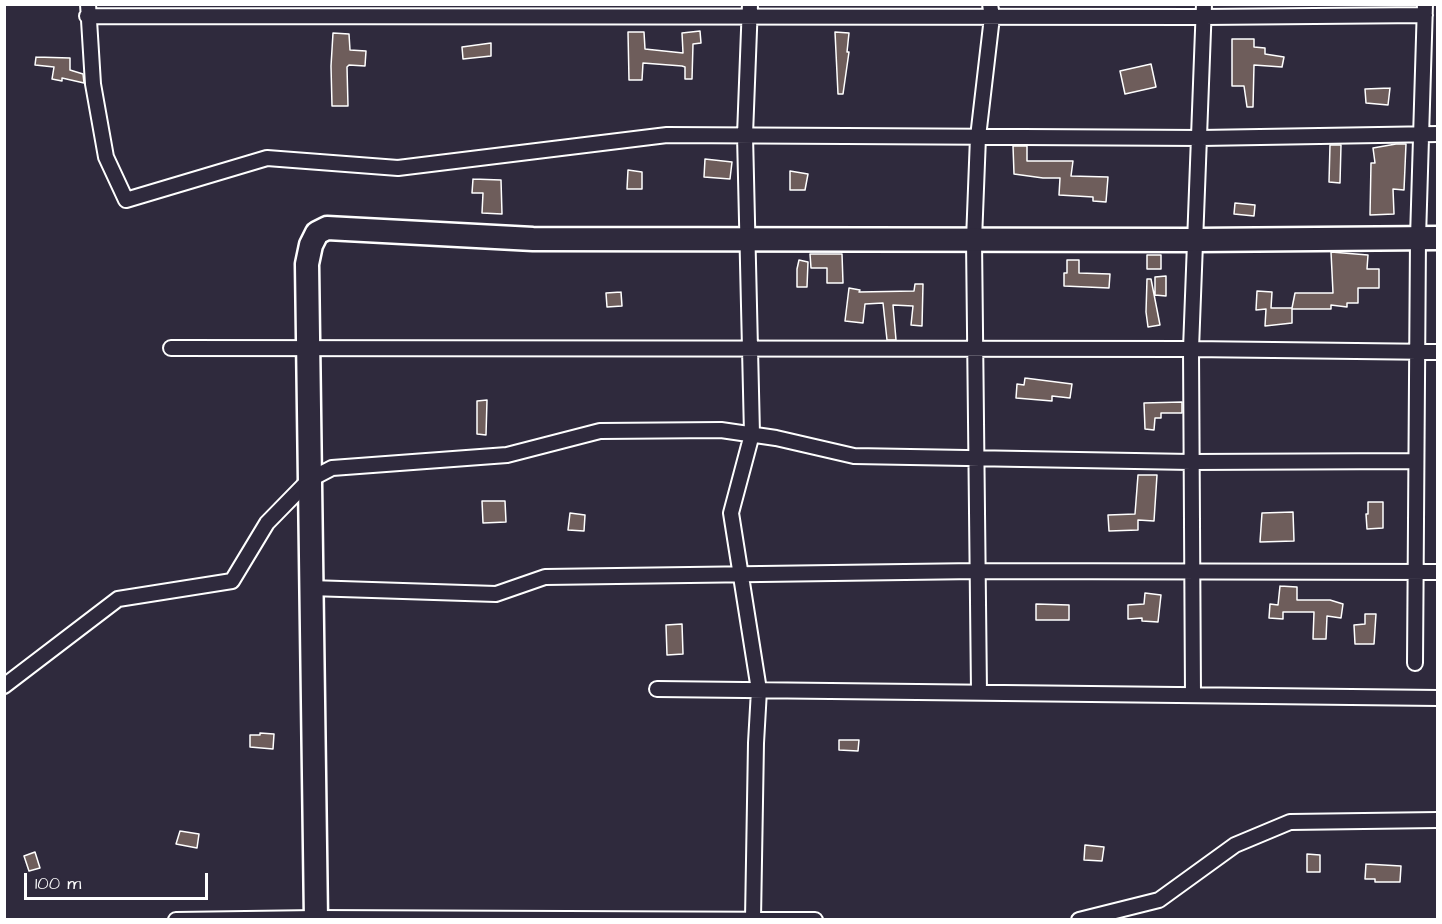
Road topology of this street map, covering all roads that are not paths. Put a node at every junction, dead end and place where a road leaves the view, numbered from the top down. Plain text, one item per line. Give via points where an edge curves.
1 (87, 10) edge
2 (1425, 10) edge
3 (750, 11) edge
4 (991, 11) edge
5 (1204, 11) edge
6 (1420, 134) junction
7 (1437, 134) edge
8 (745, 135) junction
9 (978, 137) junction
10 (1201, 138) junction
11 (1428, 238) edge
12 (748, 239) junction
13 (975, 240) junction
14 (1196, 240) junction
15 (171, 348) dead end
16 (308, 348) junction
17 (750, 349) junction
18 (975, 349) junction
19 (1191, 350) junction
20 (1418, 352) junction
21 (1437, 352) edge
22 (752, 434) junction
23 (975, 458) junction
24 (1416, 461) junction
25 (1191, 462) junction
26 (309, 480) junction
27 (1192, 571) junction
28 (977, 572) junction
29 (1416, 572) junction
30 (1437, 572) edge
31 (740, 574) junction
32 (310, 588) junction
33 (1416, 663) dead end
34 (4, 686) edge
35 (657, 689) dead end
36 (759, 690) junction
37 (979, 692) junction
38 (1193, 695) junction
39 (1437, 698) edge
40 (1437, 820) edge
41 (316, 919) edge
42 (753, 919) edge
43 (176, 920) edge
44 (815, 920) edge
45 (1078, 920) edge

1 - 3 street
1 - 8 street via 93,84 106,157 126,200 267,158 398,168 667,135
2 - 5 street
2 - 6 street
3 - 4 street
3 - 8 street
4 - 5 street
4 - 9 street
5 - 10 street
6 - 7 street
6 - 10 street
6 - 11 street
8 - 9 street
8 - 12 street
9 - 10 street
9 - 13 street
10 - 14 street
11 - 14 main road
11 - 20 street
12 - 13 main road
12 - 16 main road via 533,239 327,228 317,232 310,245
12 - 17 street
13 - 14 main road
13 - 18 street
14 - 19 street
15 - 16 street
16 - 17 street
16 - 26 main road
17 - 18 street
17 - 22 street
18 - 19 street
18 - 23 street
19 - 20 street
19 - 25 street
20 - 21 street
20 - 24 street
22 - 23 street via 854,456
22 - 26 street via 721,430 600,431 507,455 332,468
22 - 31 street via 730,513
23 - 25 street
23 - 28 street
24 - 25 street
24 - 29 street
25 - 27 street
26 - 32 main road
26 - 34 street via 267,523 231,581 118,599
27 - 28 street
27 - 29 street
27 - 38 street
28 - 31 street
28 - 37 street
29 - 30 street
29 - 33 street
31 - 32 street via 545,577 496,594
31 - 36 street
32 - 41 main road
35 - 36 street
36 - 37 street
36 - 42 street
37 - 38 street
38 - 39 street
40 - 45 street via 1290,822 1235,845 1159,900
41 - 42 street
41 - 43 street
42 - 44 street

